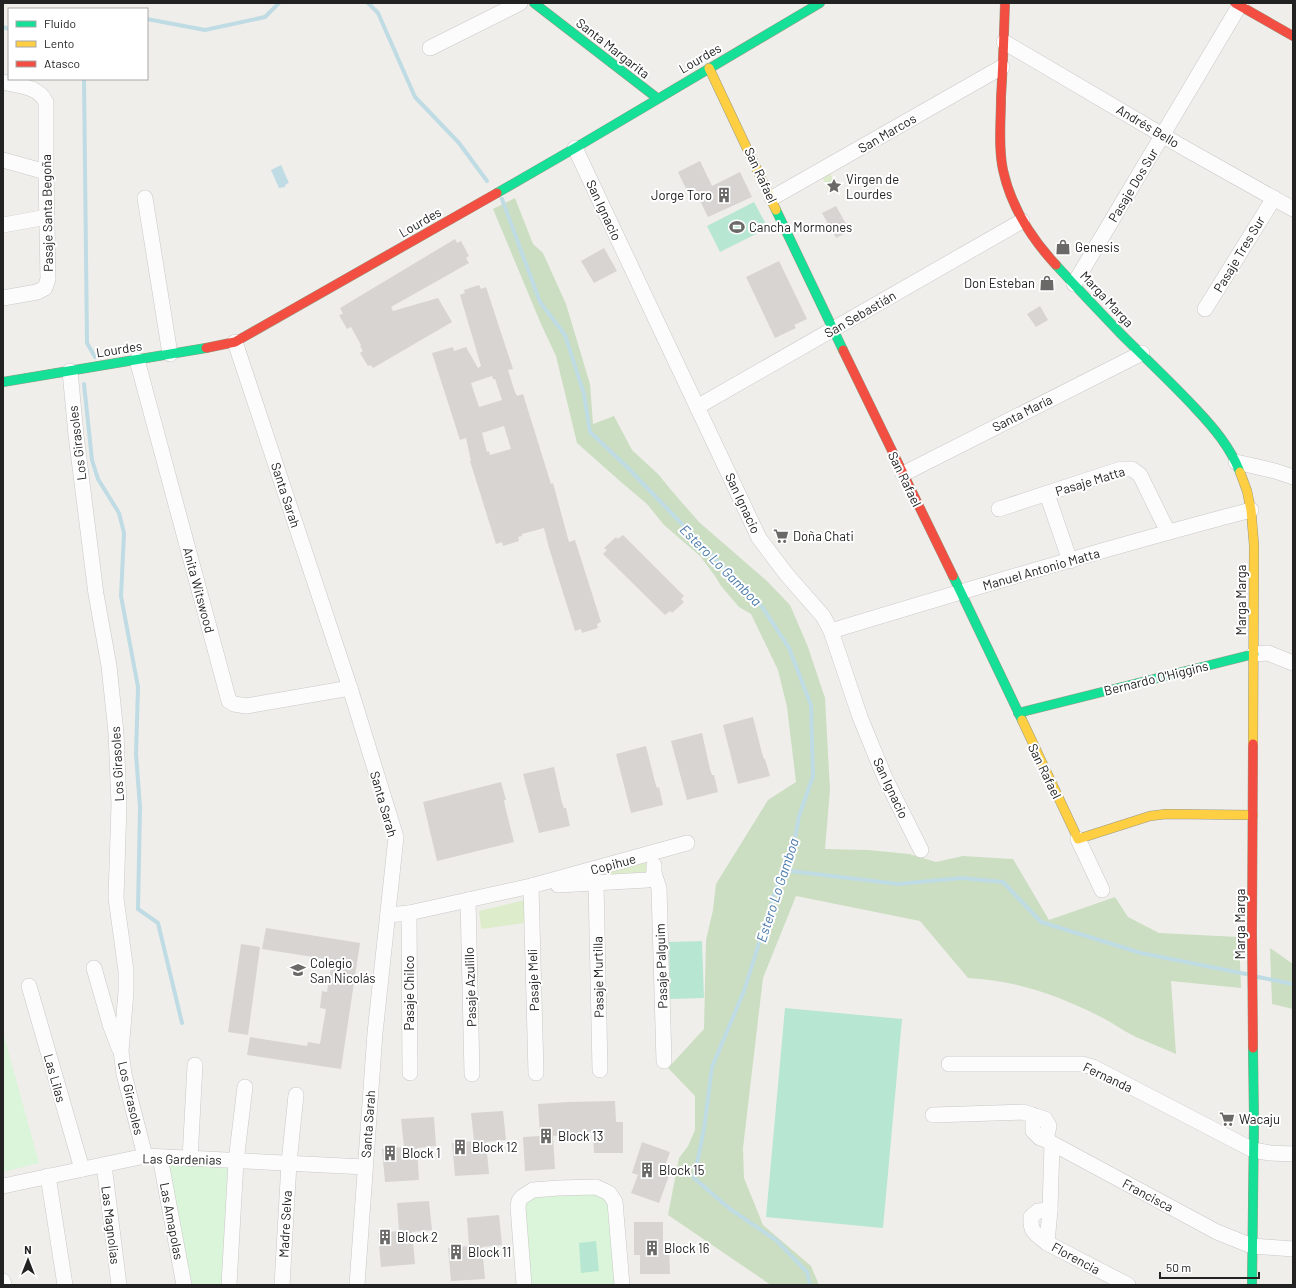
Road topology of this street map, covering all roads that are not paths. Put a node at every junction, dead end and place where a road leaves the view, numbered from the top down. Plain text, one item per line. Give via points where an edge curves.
1 (520, 3) edge
2 (820, 3) edge
3 (1005, 3) edge
4 (537, 4) edge
5 (1239, 4) edge
6 (1293, 36) edge
7 (1004, 42) junction
8 (430, 48) dead end
9 (1002, 67) junction
10 (709, 68) junction
11 (3, 82) edge
12 (658, 98) junction
13 (1163, 135) junction
14 (574, 148) junction
15 (3, 160) edge
16 (46, 172) junction
17 (145, 198) dead end
18 (772, 198) junction
19 (1274, 198) junction
20 (1293, 209) edge
21 (47, 217) junction
22 (1022, 221) junction
23 (3, 225) edge
24 (1074, 284) junction
25 (3, 298) edge
26 (1205, 309) dead end
27 (833, 330) junction
28 (235, 342) junction
29 (1142, 353) junction
30 (170, 354) junction
31 (137, 360) junction
32 (70, 371) junction
33 (3, 382) edge
34 (697, 407) junction
35 (1236, 462) junction
36 (903, 474) junction
37 (1293, 477) edge
38 (1047, 494) junction
39 (999, 509) dead end
40 (1251, 510) junction
41 (1168, 532) junction
42 (1070, 561) junction
43 (960, 592) junction
44 (831, 631) junction
45 (1254, 654) junction
46 (1293, 663) edge
47 (350, 688) junction
48 (1018, 713) junction
49 (1253, 815) junction
50 (1078, 839) junction
51 (687, 843) dead end
52 (921, 850) dead end
53 (642, 856) junction
54 (654, 873) junction
55 (596, 883) junction
56 (531, 886) junction
57 (1102, 890) dead end
58 (468, 900) junction
59 (409, 913) junction
60 (388, 915) junction
61 (94, 968) dead end
62 (29, 986) dead end
63 (121, 1051) junction
64 (664, 1061) dead end
65 (949, 1064) dead end
66 (195, 1065) dead end
67 (600, 1070) dead end
68 (410, 1073) dead end
69 (536, 1073) dead end
70 (472, 1074) dead end
71 (245, 1087) dead end
72 (296, 1096) dead end
73 (933, 1115) dead end
74 (1049, 1142) junction
75 (1253, 1150) junction
76 (1293, 1154) edge
77 (152, 1157) junction
78 (190, 1158) junction
79 (236, 1161) junction
80 (289, 1163) junction
81 (104, 1165) junction
82 (365, 1167) junction
83 (82, 1170) junction
84 (48, 1176) junction
85 (3, 1186) edge
86 (1252, 1246) junction
87 (1293, 1249) edge
88 (3, 1281) edge
89 (4, 1285) edge
90 (65, 1285) edge
91 (119, 1285) edge
92 (184, 1285) edge
93 (229, 1285) edge
94 (282, 1285) edge
95 (357, 1285) edge
96 (524, 1285) edge
97 (622, 1285) edge
98 (1128, 1285) edge
99 (1252, 1285) edge

1 - 8 street
2 - 10 main road, Lourdes
3 - 7 main road, Marga Marga
4 - 12 main road, Santa Margarita
5 - 6 main road
5 - 13 street, Pasaje Dos Sur
7 - 9 main road, Marga Marga
7 - 13 street, Andrés Bello
9 - 18 street, San Marcos
9 - 22 main road, Marga Marga via 1000,134 1003,169
10 - 12 main road, Lourdes
10 - 18 main road, San Rafael
11 - 16 street, Pasaje Santa Begoña via 32,89 42,94 46,102
12 - 14 main road, Lourdes
13 - 19 street, Andrés Bello
13 - 24 street, Pasaje Dos Sur
14 - 28 main road, Lourdes
14 - 34 street, San Ignacio
15 - 16 street
16 - 21 street, Pasaje Santa Begoña
17 - 30 street
18 - 27 main road, San Rafael
19 - 20 street, Andrés Bello
19 - 26 street, Pasaje Tres Sur
21 - 23 street
21 - 25 street, Pasaje Santa Begoña via 48,279 45,288 37,292
22 - 24 main road, Marga Marga via 1045,253
22 - 27 street, San Sebastián
24 - 29 main road, Marga Marga
27 - 34 street, San Sebastián
27 - 36 main road, San Rafael
28 - 30 main road, Lourdes
28 - 47 street, Santa Sarah
29 - 35 main road, Marga Marga via 1209,423
29 - 36 street, Santa María
30 - 31 main road, Lourdes
31 - 32 main road, Lourdes
31 - 47 street, Anita Witswood via 229,701 246,706
32 - 33 main road, Lourdes
32 - 63 street, Los Girasoles via 95,586 109,666 116,733 119,804 116,898 126,971
34 - 44 street, San Ignacio via 759,538 823,616
35 - 37 street
35 - 40 main road, Marga Marga
36 - 43 main road, San Rafael
38 - 39 street, Pasaje Matta
38 - 41 street, Pasaje Matta via 1121,469 1132,469 1140,475
38 - 42 street, Pasaje Matta
40 - 41 street, Manuel Antonio Matta
40 - 45 main road, Marga Marga via 1254,545
41 - 42 street, Manuel Antonio Matta
42 - 43 street, Manuel Antonio Matta
43 - 44 street, Manuel Antonio Matta
43 - 48 main road, San Rafael
44 - 52 street, San Ignacio via 860,717 885,778
45 - 46 street, Bernardo O'Higgins via 1268,653
45 - 48 main road, Bernardo O'Higgins
45 - 49 main road, Marga Marga
47 - 60 street, Santa Sarah via 396,837
48 - 50 main road, San Rafael
49 - 50 main road via 1150,816
49 - 75 main road, Marga Marga
50 - 57 street, San Rafael
51 - 53 street
53 - 54 street, Copihue via 653,862
53 - 56 street, Copihue
54 - 55 street, Copihue via 651,879 647,880
54 - 64 street, Pasaje Palguim via 659,888
55 - 56 street, Copihue
55 - 67 street, Pasaje Murtilla
56 - 58 street, Copihue
56 - 69 street, Pasaje Meli
58 - 59 street, Copihue
58 - 70 street, Pasaje Azulillo
59 - 60 street, Copihue
59 - 68 street, Pasaje Chilco
60 - 82 street, Santa Sarah via 375,1033
61 - 63 street via 110,1024
62 - 83 street, Las Lilas
63 - 77 street, Los Girasoles via 124,1074
65 - 75 street, Fernanda via 1082,1064 1093,1067
66 - 78 street
71 - 79 street
72 - 80 street, Madre Selva
73 - 74 street, Francisca via 1023,1112 1034,1115 1033,1131
74 - 86 street, Francisca via 1217,1232
74 - 98 street, Florencia via 1050,1210 1031,1216 1030,1226 1047,1243
75 - 76 street, Fernanda
75 - 86 main road, Marga Marga
77 - 78 street, Las Gardenias
77 - 81 street, Las Gardenias
77 - 92 street, Las Amapolas
78 - 79 street, Las Gardenias
79 - 80 street, Las Gardenias
79 - 93 street
80 - 82 street, Las Gardenias
80 - 94 street, Madre Selva
81 - 83 street, Las Gardenias
81 - 91 street, Las Magnolias
82 - 95 street, Santa Sarah
83 - 84 street, Las Gardenias
84 - 85 street, Las Gardenias
84 - 90 street
86 - 87 street, Francisca
86 - 99 main road, Marga Marga
88 - 89 street
96 - 97 street via 519,1201 533,1190 596,1187 609,1193 615,1202

